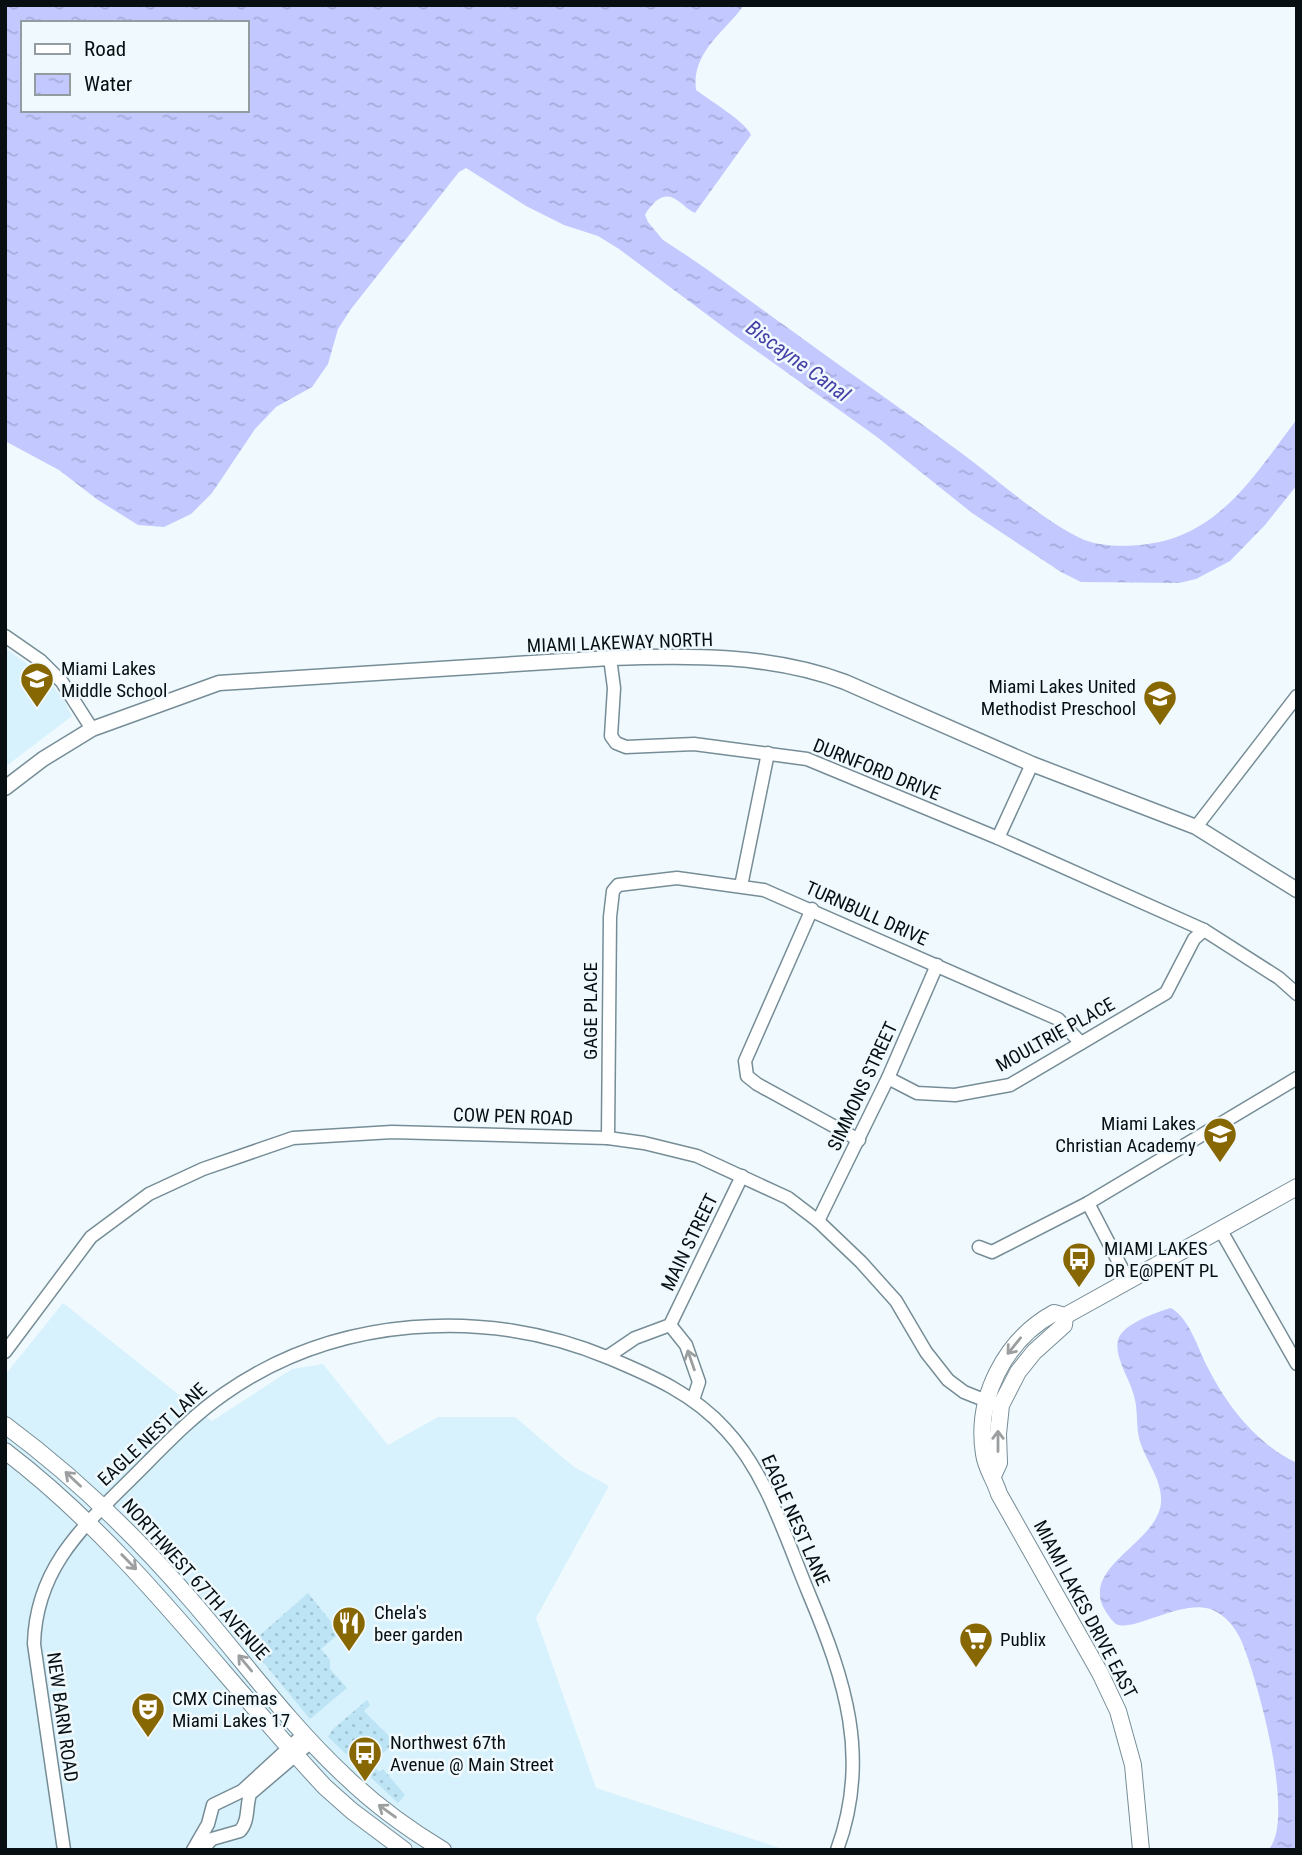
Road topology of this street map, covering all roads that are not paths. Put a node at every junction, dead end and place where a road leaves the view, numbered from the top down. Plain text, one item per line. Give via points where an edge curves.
1 (5, 635) edge
2 (610, 658) junction
3 (1297, 696) edge
4 (92, 729) junction
5 (768, 753) junction
6 (1032, 764) junction
7 (5, 788) edge
8 (1196, 827) junction
9 (998, 838) junction
10 (618, 885) joint
11 (741, 886) junction
12 (1297, 890) edge
13 (812, 909) junction
14 (1204, 930) junction
15 (937, 965) junction
16 (1297, 994) edge
17 (1081, 1043) junction
18 (888, 1078) junction
19 (1297, 1078) edge
20 (608, 1138) junction
21 (859, 1140) junction
22 (742, 1176) junction
23 (1297, 1186) edge
24 (1088, 1203) junction
25 (818, 1222) junction
26 (1220, 1229) junction
27 (979, 1247) dead end
28 (1128, 1280) junction
29 (670, 1325) junction
30 (5, 1353) edge
31 (607, 1357) junction
32 (1297, 1364) edge
33 (693, 1400) junction
34 (994, 1404) junction
35 (5, 1425) edge
36 (5, 1451) edge
37 (103, 1507) junction
38 (89, 1521) junction
39 (307, 1738) junction
40 (293, 1751) junction
41 (64, 1850) edge
42 (193, 1850) edge
43 (202, 1850) edge
44 (404, 1850) edge
45 (443, 1850) edge
46 (837, 1850) edge
47 (1141, 1850) edge

1 - 4 street via 62,682
2 - 4 street, MIAMI LAKEWAY NORTH via 219,683
2 - 5 street, DURNFORD DRIVE via 614,688 611,736 616,743 626,747 694,744
2 - 6 street, MIAMI LAKEWAY NORTH via 727,658 816,671
3 - 8 street
4 - 7 street, MIAMI LAKEWAY NORTH
5 - 9 street, DURNFORD DRIVE via 807,759
5 - 11 street
6 - 8 street, MIAMI LAKEWAY NORTH
6 - 9 street
8 - 12 street, MIAMI LAKEWAY NORTH
9 - 14 street, DURNFORD DRIVE
10 - 11 street, TURNBULL DRIVE via 677,878
10 - 20 street, GAGE PLACE via 610,916
11 - 13 street, TURNBULL DRIVE
13 - 15 street, TURNBULL DRIVE
13 - 21 street via 745,1061 747,1076
14 - 16 street, DURNFORD DRIVE
14 - 17 street, MOULTRIE PLACE via 1194,939 1166,993
15 - 17 street, TURNBULL DRIVE via 1058,1018
15 - 18 street, SIMMONS STREET
17 - 18 street, MOULTRIE PLACE via 1010,1085 955,1095 917,1093
18 - 21 street, SIMMONS STREET
19 - 24 street
20 - 22 street, COW PEN ROAD via 697,1157
20 - 30 street, COW PEN ROAD via 392,1132 293,1138 203,1168 149,1194 91,1237
21 - 25 street, SIMMONS STREET
22 - 25 street, COW PEN ROAD via 789,1198
22 - 29 street, MAIN STREET
23 - 26 main road, MIAMI LAKES DRIVE EAST
24 - 27 street via 992,1252
24 - 28 street
25 - 34 street, COW PEN ROAD via 896,1301 948,1380
26 - 28 main road, MIAMI LAKES DRIVE EAST
26 - 32 street
28 - 34 main road, MIAMI LAKES DRIVE EAST via 1065,1316 1054,1313 1018,1340 1002,1362
29 - 31 street via 635,1338
33 -> 29 street via 699,1382 686,1345
31 - 33 street, EAGLE NEST LANE
31 - 37 street, EAGLE NEST LANE via 538,1334 460,1325 378,1331 329,1343 291,1356 224,1394 187,1423
33 - 46 street, EAGLE NEST LANE via 736,1441 768,1497 844,1687 852,1737 852,1785
34 - 47 main road, MIAMI LAKES DRIVE EAST via 999,1463 993,1476 1118,1711 1133,1765
37 -> 35 main road, NORTHWEST 67TH AVENUE
36 - 38 main road, NORTHWEST 67TH AVENUE
37 - 38 street, EAGLE NEST LANE
39 -> 37 main road, NORTHWEST 67TH AVENUE via 191,1599
38 -> 40 main road, NORTHWEST 67TH AVENUE
38 - 41 street, NEW BARN ROAD via 52,1569 34,1634
39 - 40 street
45 -> 39 main road, NORTHWEST 67TH AVENUE via 367,1796
40 - 42 street via 242,1791 217,1801
40 - 43 street via 250,1794 240,1831 212,1839
40 - 44 main road, NORTHWEST 67TH AVENUE via 352,1811

